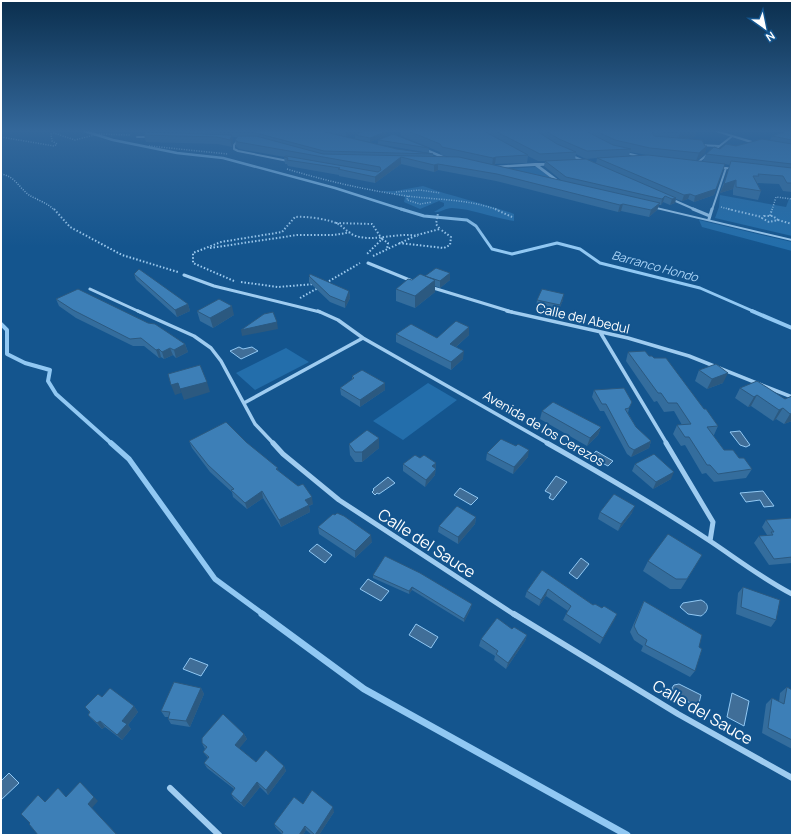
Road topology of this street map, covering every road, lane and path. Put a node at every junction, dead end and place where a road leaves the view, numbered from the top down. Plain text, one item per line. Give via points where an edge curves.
1 (492, 169) edge
2 (542, 169) edge
3 (726, 169) edge
4 (502, 171) edge
5 (1, 174) edge
6 (548, 182) edge
7 (563, 185) junction
8 (571, 187) edge
9 (383, 191) dead end
10 (395, 192) junction
11 (440, 193) dead end
12 (408, 196) junction
13 (666, 197) edge
14 (792, 199) edge
15 (432, 202) dead end
16 (641, 203) edge
17 (719, 207) dead end
18 (770, 216) junction
19 (512, 217) dead end
20 (710, 217) junction
21 (762, 217) junction
22 (778, 220) junction
23 (336, 223) junction
24 (792, 224) edge
25 (440, 229) dead end
26 (352, 232) junction
27 (418, 236) dead end
28 (380, 237) junction
29 (382, 239) junction
30 (792, 240) edge
31 (398, 243) dead end
32 (204, 248) junction
33 (387, 249) dead end
34 (365, 258) dead end
35 (368, 263) dead end
36 (184, 275) joint
37 (333, 279) dead end
38 (234, 281) junction
39 (417, 283) edge
40 (214, 286) junction
41 (425, 286) edge
42 (90, 289) dead end
43 (600, 332) junction
44 (364, 338) junction
45 (792, 397) edge
46 (244, 403) junction
47 (710, 542) junction
48 (792, 594) edge
49 (792, 778) edge
50 (170, 788) dead end
51 (219, 835) edge

1 - 4 street
2 - 7 street
3 - 20 street
5 - 36 path via 15,180 28,194 52,207 70,227 122,255
6 - 7 street
7 - 8 street
9 - 10 path
10 - 11 path via 420,190
10 - 12 path
12 - 15 path via 407,200 415,204
12 - 19 path via 450,198 483,204
13 - 20 street
14 - 18 path via 776,198
16 - 20 street
17 - 21 path
18 - 21 path
18 - 22 path
20 - 30 street
21 - 22 path via 767,221
22 - 24 path
23 - 26 path
23 - 28 path via 372,224
23 - 32 path via 309,217 295,217 282,232 221,242
25 - 31 path via 452,238 450,245 444,248
26 - 28 path via 356,236
26 - 32 path via 334,235 297,235
27 - 28 path via 408,234
28 - 29 path
29 - 33 path via 388,243
29 - 34 path
32 - 38 path via 193,253 193,263
35 - 39 street
36 - 40 street, Avenida de los Cerezos
37 - 38 path via 316,284 278,287
38 - 40 path
40 - 44 street, Avenida de los Cerezos via 314,309 338,320
41 - 43 street, Calle del Abedul via 494,308
42 - 46 street, Calle del Sauce via 194,336 211,348
43 - 45 street, Calle del Abedul via 689,356
43 - 47 street via 713,522
44 - 46 street
44 - 47 street, Avenida de los Cerezos via 616,482
46 - 49 street, Calle del Sauce via 255,424 283,454 339,500 494,602 678,714
47 - 48 street, Avenida de los Cerezos via 770,583
50 - 51 street

